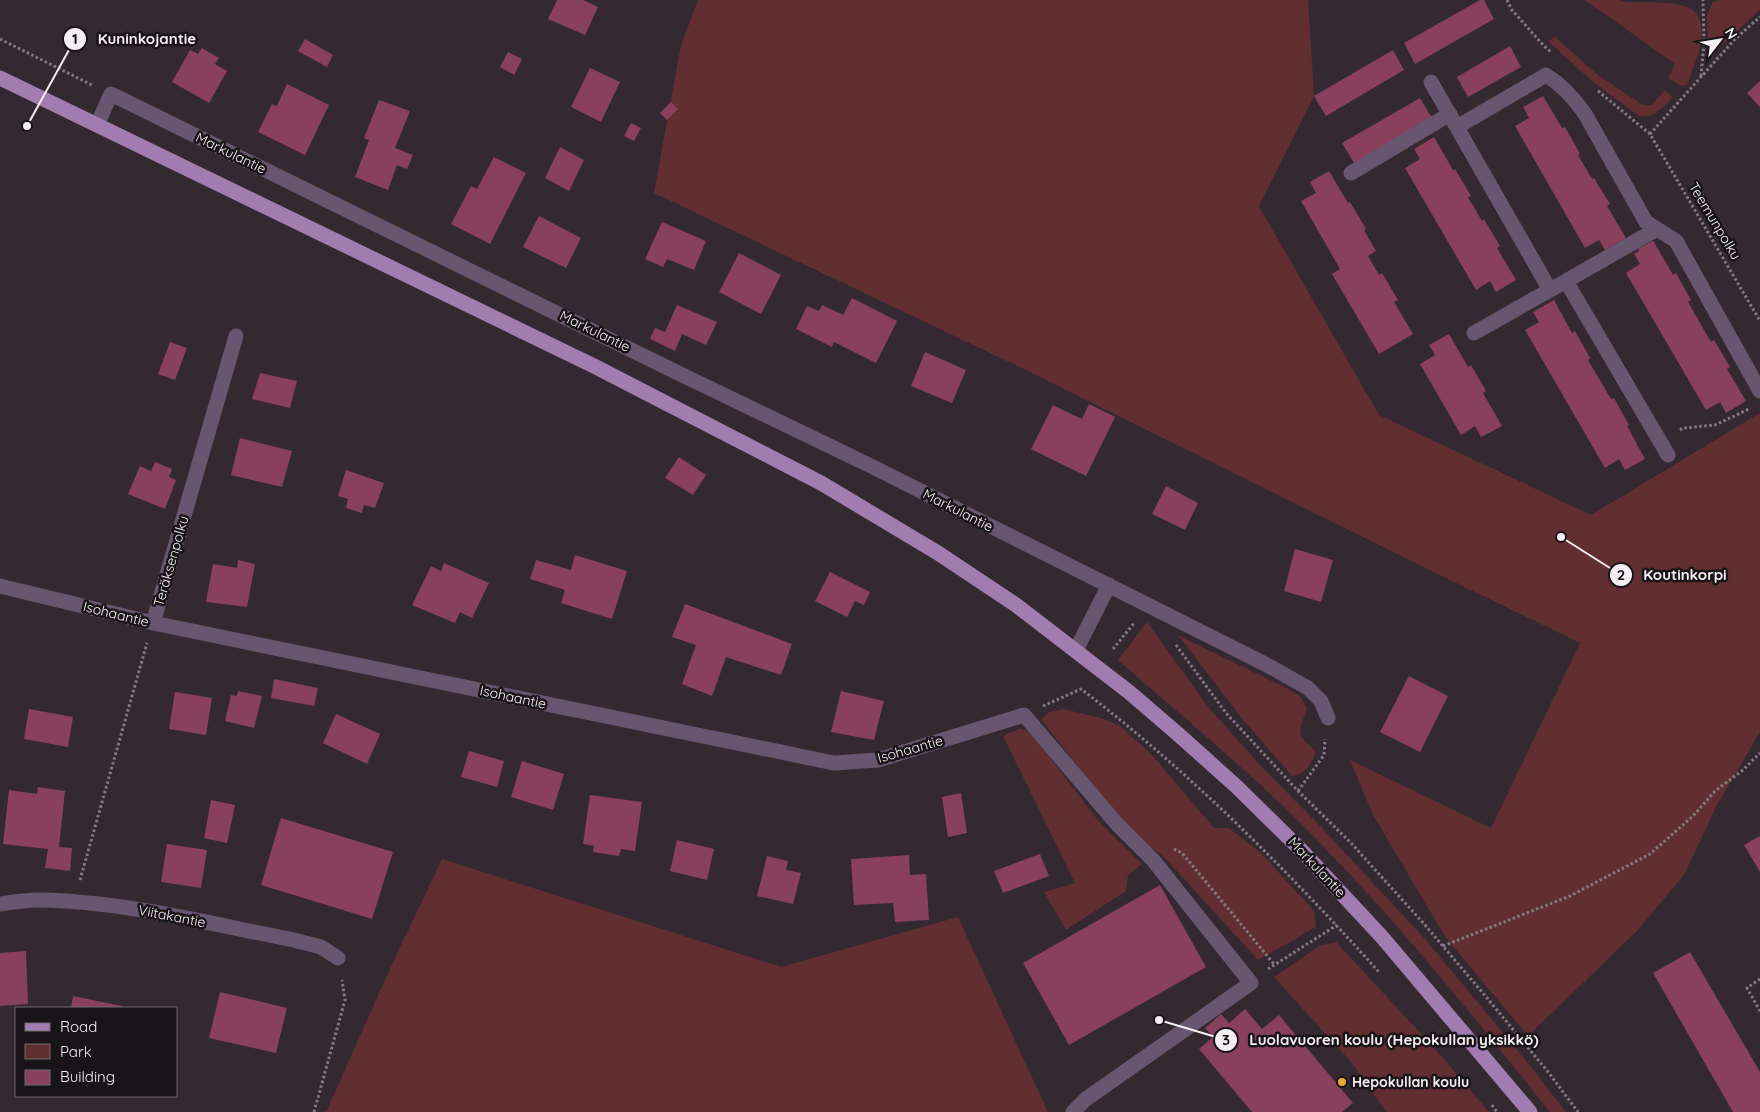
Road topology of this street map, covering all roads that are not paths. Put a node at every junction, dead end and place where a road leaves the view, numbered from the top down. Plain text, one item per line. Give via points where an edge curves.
1 (0, 78) edge
2 (1431, 82) dead end
3 (1453, 121) junction
4 (97, 125) junction
5 (1351, 172) dead end
6 (1657, 229) junction
7 (1566, 281) junction
8 (1550, 290) junction
9 (1474, 333) dead end
10 (236, 336) dead end
11 (1760, 391) edge
12 (1668, 456) dead end
13 (1109, 585) junction
14 (0, 586) edge
15 (152, 623) junction
16 (1076, 650) junction
17 (1328, 718) road end
18 (0, 904) edge
19 (338, 958) dead end
20 (1073, 1112) edge
21 (1530, 1112) edge

1 - 4 main road, Markulantie
2 - 3 street
3 - 5 street
3 - 6 street via 1546,75 1577,102 1646,222
3 - 8 street
4 - 13 street, Markulantie via 111,94
4 - 16 main road, Markulantie via 594,366 821,483 938,553
6 - 7 street
6 - 11 street via 1676,241
7 - 8 street
7 - 12 street
8 - 9 street
10 - 15 street, Teräksenpolku
13 - 16 street
13 - 17 street, Markulantie via 1308,688 1321,701
14 - 15 street, Isohaantie
15 - 20 street, Isohaantie via 834,763 878,760 1024,715 1141,848 1251,982 1086,1098
16 - 21 main road, Markulantie via 1187,742 1302,851 1382,938
18 - 19 street, Viitakantie via 36,900 130,908 294,940 320,947

